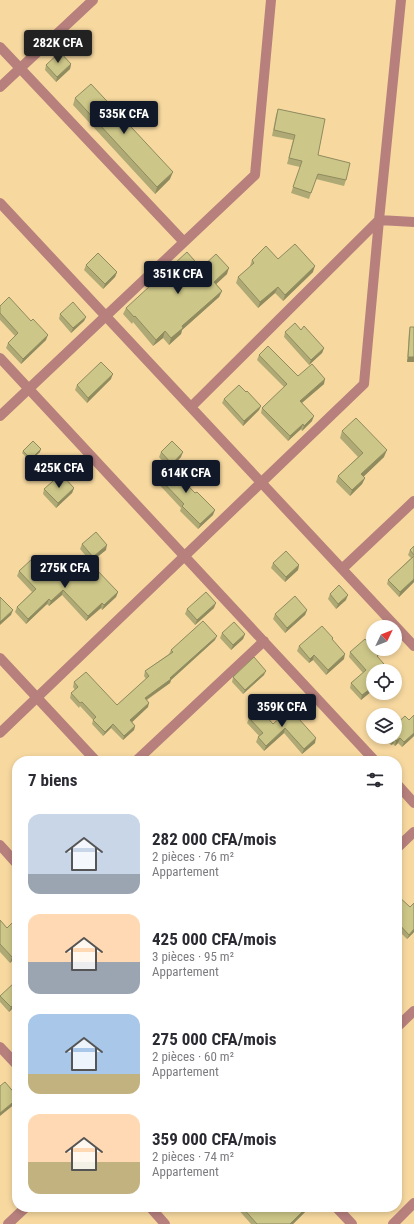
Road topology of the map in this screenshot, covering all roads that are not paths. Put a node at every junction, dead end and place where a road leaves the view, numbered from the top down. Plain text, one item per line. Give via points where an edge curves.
1 (93, 0) edge
2 (271, 0) edge
3 (401, 0) edge
4 (0, 47) edge
5 (20, 68) junction
6 (0, 87) edge
7 (0, 203) edge
8 (379, 220) junction
9 (414, 222) edge
10 (184, 242) junction
11 (106, 316) junction
12 (0, 358) edge
13 (29, 389) junction
14 (191, 407) junction
15 (0, 416) edge
16 (261, 482) junction
17 (414, 501) edge
18 (184, 556) junction
19 (342, 569) junction
20 (264, 641) junction
21 (414, 646) edge
22 (0, 658) edge
23 (37, 697) junction
24 (0, 733) edge
25 (91, 756) edge
26 (141, 756) edge
27 (370, 756) edge
28 (402, 790) edge
29 (414, 803) edge
30 (414, 832) edge
31 (402, 843) edge
32 (0, 845) edge
33 (12, 858) edge
34 (414, 1011) edge
35 (402, 1022) edge
36 (0, 1047) edge
37 (12, 1060) edge
38 (414, 1203) edge
39 (21, 1212) edge
40 (155, 1212) edge
41 (341, 1212) edge
42 (8, 1224) edge
43 (166, 1224) edge
44 (352, 1224) edge
45 (392, 1224) edge

1 - 5 street
2 - 10 street via 255,175
3 - 8 street
4 - 5 street
5 - 6 street
5 - 10 street
7 - 11 street
8 - 9 street
8 - 14 street
8 - 16 street via 364,384
10 - 11 street
11 - 13 street
11 - 14 street
12 - 13 street
13 - 15 street
13 - 18 street
14 - 16 street
16 - 18 street
16 - 19 street
17 - 19 street
18 - 20 street
18 - 23 street
19 - 21 street
20 - 26 street
20 - 27 street
22 - 23 street
23 - 24 street
23 - 25 street
28 - 29 street
30 - 31 street
32 - 33 street
34 - 35 street
36 - 37 street
38 - 45 street
39 - 42 street
40 - 43 street
41 - 44 street

